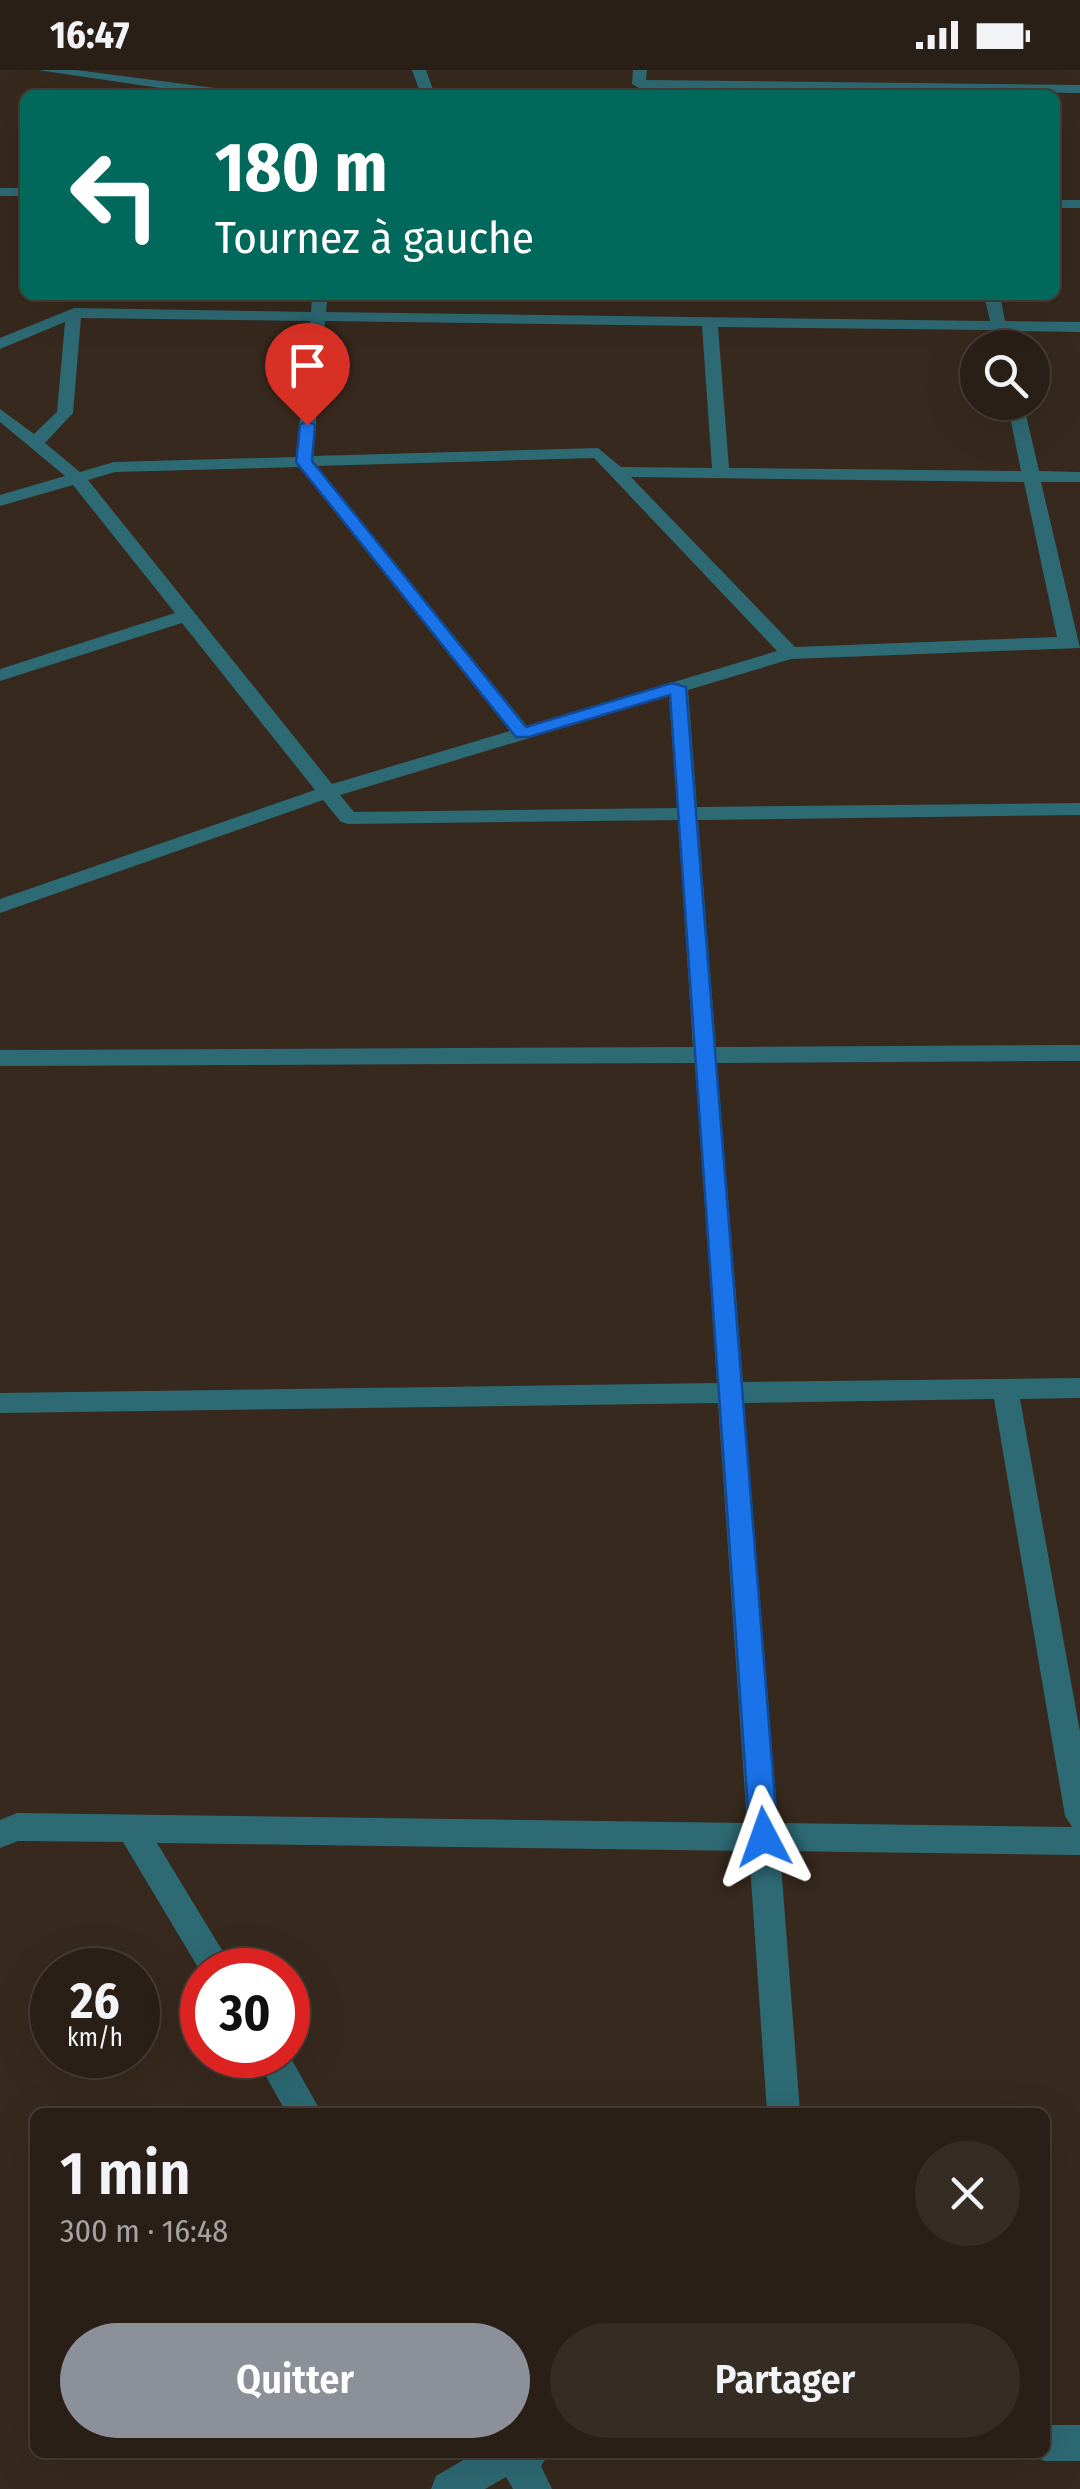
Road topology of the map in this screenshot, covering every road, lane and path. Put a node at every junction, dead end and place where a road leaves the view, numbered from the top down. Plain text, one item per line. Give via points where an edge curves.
1 (45, 70) edge
2 (640, 70) edge
3 (1080, 89) edge
4 (199, 90) edge
5 (927, 90) edge
6 (1028, 90) edge
7 (320, 300) edge
8 (993, 300) edge
9 (74, 313) junction
10 (318, 316) junction
11 (710, 322) junction
12 (998, 326) junction
13 (1080, 326) edge
14 (999, 330) edge
15 (0, 344) edge
16 (0, 414) edge
17 (1019, 420) edge
18 (35, 443) junction
19 (304, 462) junction
20 (616, 472) junction
21 (721, 473) junction
22 (1031, 477) junction
23 (1080, 477) edge
24 (77, 478) junction
25 (0, 500) edge
26 (186, 616) junction
27 (1074, 642) edge
28 (790, 653) junction
29 (0, 675) edge
30 (678, 687) junction
31 (522, 734) junction
32 (328, 792) junction
33 (1080, 809) edge
34 (688, 814) junction
35 (0, 906) edge
36 (1080, 1053) edge
37 (706, 1054) junction
38 (0, 1058) edge
39 (1080, 1388) edge
40 (1005, 1389) junction
41 (731, 1393) junction
42 (0, 1403) edge
43 (1080, 1816) edge
44 (132, 1829) junction
45 (0, 1834) edge
46 (764, 1837) junction
47 (1080, 1842) edge
48 (205, 1948) edge
49 (284, 2078) edge
50 (302, 2108) edge
51 (784, 2108) edge
52 (1080, 2442) edge
53 (1050, 2443) edge
54 (503, 2458) edge
55 (515, 2458) edge
56 (448, 2489) edge
57 (534, 2489) edge

1 - 4 street
2 - 5 street via 639,84
3 - 6 street
7 - 10 street
8 - 12 street
9 - 10 street
9 - 15 street
9 - 18 street via 64,413
10 - 11 street via 582,314
10 - 19 street
11 - 12 street
11 - 21 street
12 - 13 street
12 - 14 street
16 - 18 street
17 - 22 street
18 - 24 street
19 - 20 street via 598,453
19 - 24 street via 114,467
19 - 31 street
20 - 21 street
20 - 28 street
21 - 22 street
22 - 23 street
22 - 27 street
24 - 25 street
24 - 26 street
26 - 29 street
26 - 32 street
27 - 28 street
28 - 30 street
30 - 31 street
30 - 34 street
31 - 32 street
32 - 34 street via 348,818
32 - 35 street
33 - 34 street
34 - 37 street
36 - 37 street
37 - 38 street
37 - 41 street
39 - 40 street
40 - 41 street
40 - 43 street
41 - 42 street
41 - 46 street
44 - 45 street via 16,1826
44 - 46 street
44 - 48 street
46 - 47 street
46 - 51 street
49 - 50 street
52 - 53 street
54 - 56 street
55 - 57 street

